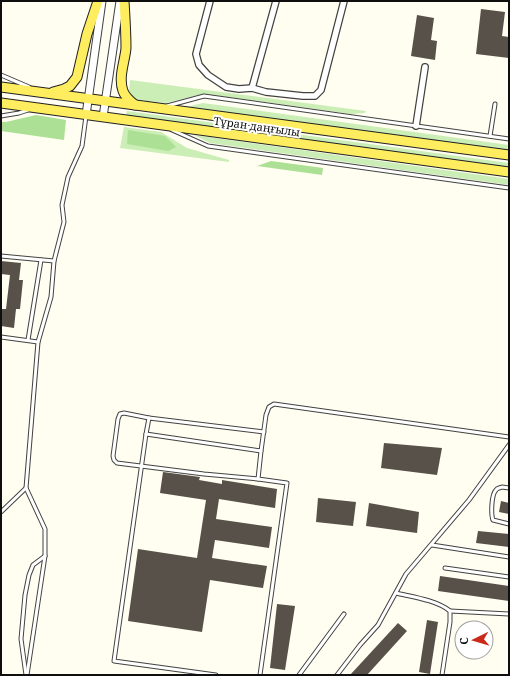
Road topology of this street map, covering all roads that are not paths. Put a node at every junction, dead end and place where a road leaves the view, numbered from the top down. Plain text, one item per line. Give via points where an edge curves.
1 (98, 1) edge
2 (102, 1) edge
3 (120, 1) edge
4 (124, 1) edge
5 (210, 1) edge
6 (276, 1) edge
7 (344, 1) edge
8 (425, 67) dead end
9 (1, 75) edge
10 (1, 87) edge
11 (252, 88) junction
12 (46, 93) junction
13 (88, 98) junction
14 (105, 101) junction
15 (1, 103) edge
16 (495, 104) dead end
17 (135, 105) junction
18 (36, 108) junction
19 (159, 108) junction
20 (86, 115) junction
21 (1, 116) edge
22 (103, 117) junction
23 (160, 124) junction
24 (416, 126) junction
25 (490, 136) junction
26 (509, 139) edge
27 (509, 155) edge
28 (509, 172) edge
29 (509, 188) edge
30 (1, 256) edge
31 (41, 260) junction
32 (54, 261) junction
33 (1, 337) edge
34 (28, 340) junction
35 (38, 342) junction
36 (149, 418) junction
37 (264, 432) junction
38 (146, 434) junction
39 (509, 437) edge
40 (509, 445) edge
41 (261, 451) junction
42 (141, 465) junction
43 (258, 479) junction
44 (26, 488) junction
45 (509, 488) edge
46 (1, 512) edge
47 (509, 524) edge
48 (432, 545) junction
49 (45, 556) junction
50 (509, 557) edge
51 (445, 568) dead end
52 (509, 577) edge
53 (396, 593) junction
54 (450, 611) junction
55 (344, 614) dead end
56 (509, 614) edge
57 (26, 675) edge
58 (216, 675) edge
59 (260, 675) edge
60 (299, 675) edge
61 (337, 675) edge
62 (442, 675) edge

1 - 12 main road via 77,77 64,90
2 - 13 street
3 - 14 street
4 - 17 main road via 126,50 121,81 126,97
5 - 11 street via 196,54 199,65 208,75 226,87
6 - 11 street
7 - 11 street via 321,90 315,96 295,96
8 - 24 street
9 - 12 lane
10 - 12 main road, Тұран даңғылы
12 - 13 main road, Тұран даңғылы
13 - 14 main road, Тұран даңғылы
13 - 20 street
14 - 17 main road, Тұран даңғылы
14 - 22 street
15 - 18 main road, Тұран даңғылы
16 - 25 lane
17 - 19 main road, Тұран даңғылы
18 - 20 main road, Тұран даңғылы
18 - 21 lane
19 - 24 lane via 204,96
19 - 27 main road, Тұран даңғылы
20 - 22 main road, Тұран даңғылы
20 - 32 lane via 82,146 68,177 62,205 64,222
22 - 23 main road, Тұран даңғылы
23 - 28 main road, Тұран даңғылы
23 - 29 lane via 208,146
24 - 25 lane
25 - 26 lane
30 - 31 lane
31 - 32 lane
31 - 34 lane
32 - 35 lane via 51,297
33 - 34 lane
34 - 35 lane
35 - 44 lane
36 - 37 lane
36 - 38 lane
36 - 42 lane via 120,414 118,419 114,460
37 - 39 lane via 266,415 269,407 274,404
37 - 41 lane
38 - 41 lane
38 - 42 lane
40 - 48 lane
41 - 43 lane
42 - 43 lane
42 - 58 lane via 114,661
43 - 59 lane via 287,483
44 - 46 lane
44 - 49 lane via 45,529
45 - 47 lane via 502,486 496,490 491,516 493,520
48 - 50 lane
48 - 53 lane via 406,574
49 - 57 lane
49 - 57 lane via 33,565 25,595 21,639
51 - 52 lane
53 - 54 lane via 434,602
53 - 61 lane via 378,625
54 - 56 lane
54 - 62 lane
55 - 60 lane

